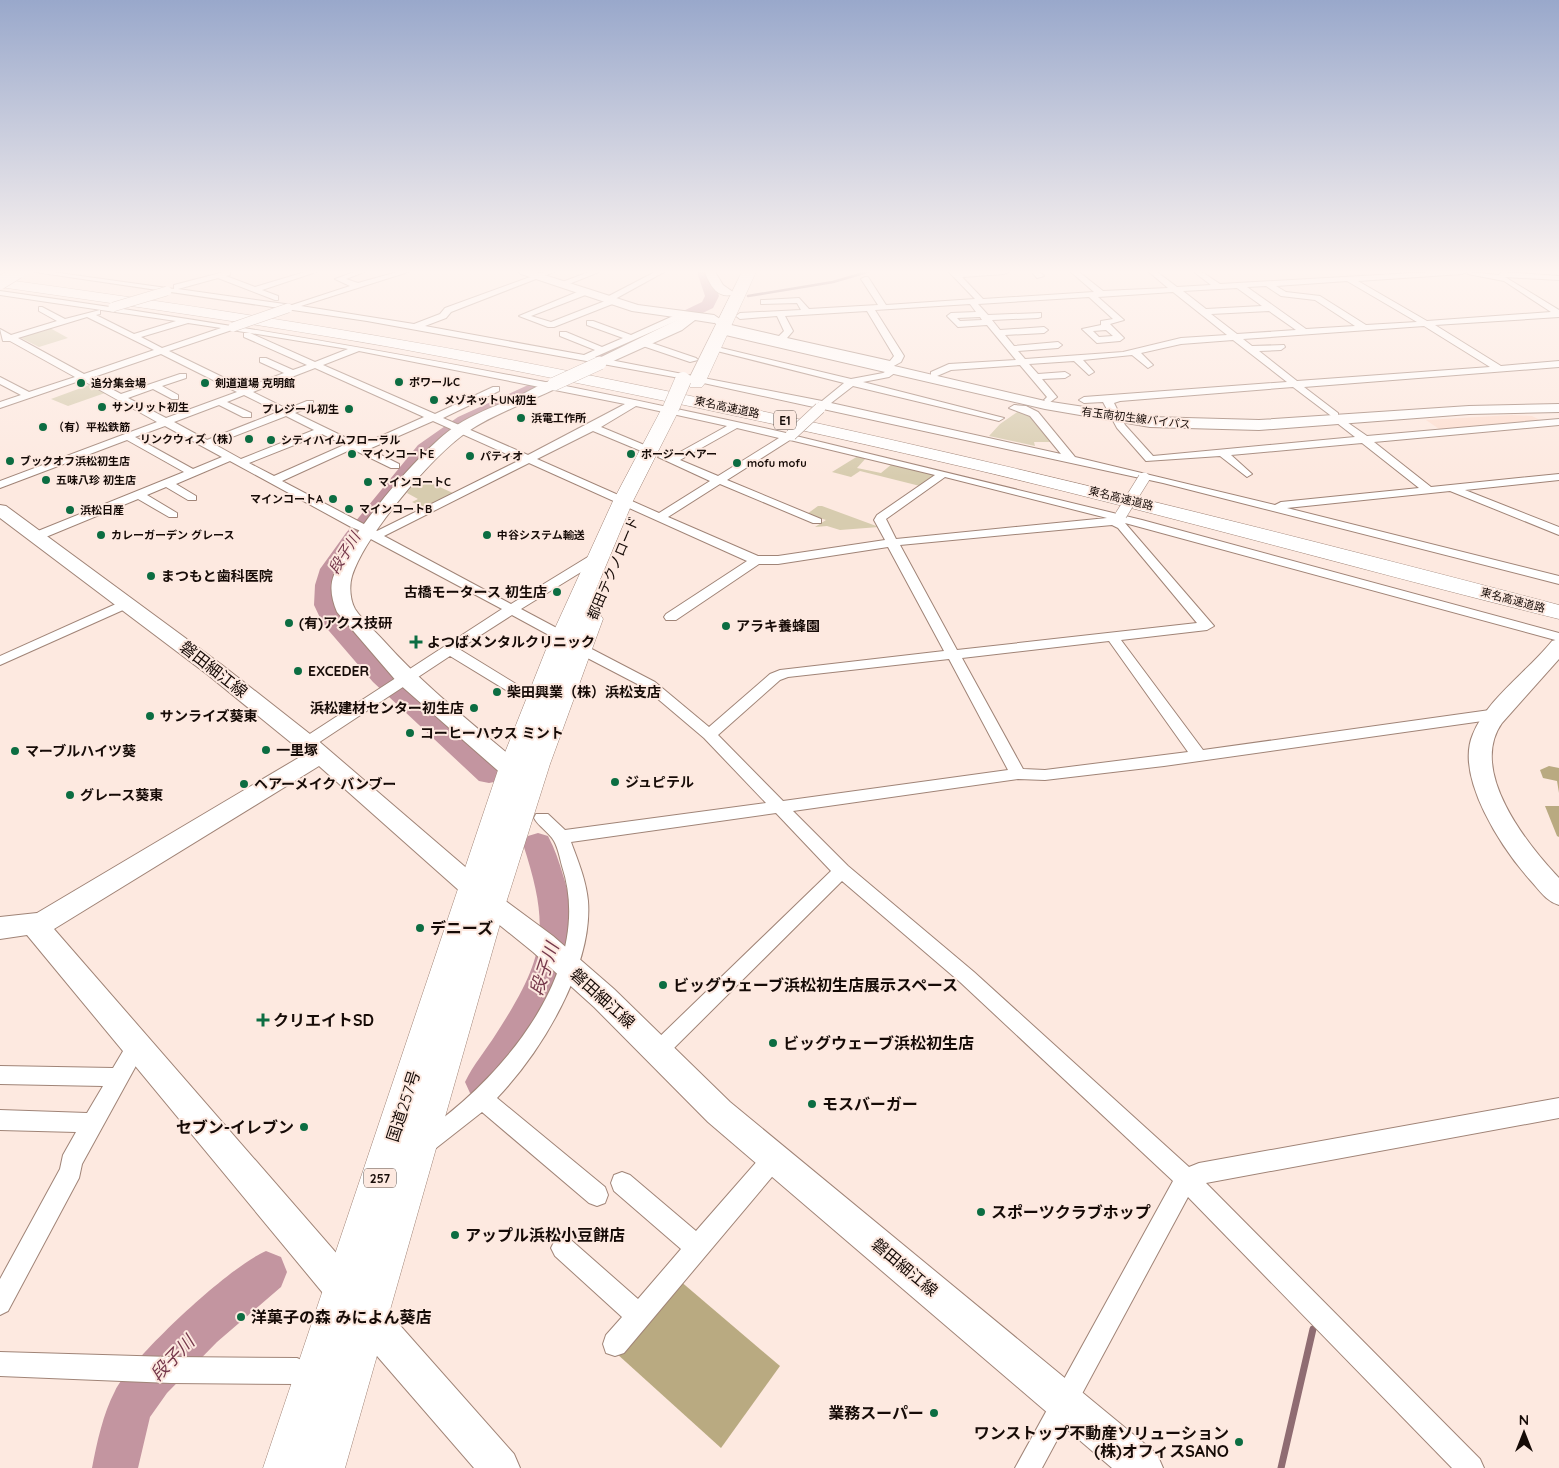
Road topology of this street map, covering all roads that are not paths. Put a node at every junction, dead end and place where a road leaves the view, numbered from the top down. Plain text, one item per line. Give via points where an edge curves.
1 (15, 341) edge
2 (140, 341) edge
3 (189, 341) edge
4 (262, 341) edge
5 (313, 341) edge
6 (381, 341) edge
7 (420, 341) edge
8 (499, 341) edge
9 (572, 341) edge
10 (637, 341) joint
11 (708, 341) edge
12 (715, 341) edge
13 (784, 341) edge
14 (790, 341) edge
15 (889, 341) edge
16 (1005, 341) joint
17 (1013, 341) edge
18 (1191, 341) edge
19 (1240, 341) edge
20 (1453, 341) edge
21 (1058, 345) dead end
22 (1281, 347) dead end
23 (358, 348) junction
24 (713, 349) junction
25 (1012, 349) junction
26 (1250, 349) junction
27 (160, 350) junction
28 (1134, 352) junction
29 (1099, 357) junction
30 (597, 358) junction
31 (1076, 358) junction
32 (263, 360) dead end
33 (693, 360) junction
34 (1023, 362) junction
35 (316, 364) junction
36 (1559, 364) edge
37 (1148, 365) dead end
38 (892, 367) junction
39 (1111, 368) dead end
40 (1500, 369) junction
41 (1089, 372) dead end
42 (291, 373) junction
43 (934, 374) junction
44 (1066, 375) dead end
45 (183, 376) dead end
46 (83, 377) junction
47 (1036, 377) junction
48 (691, 379) junction
49 (0, 380) edge
50 (1164, 381) dead end
51 (852, 382) junction
52 (547, 384) junction
53 (1296, 385) junction
54 (154, 386) junction
55 (496, 389) dead end
56 (243, 391) junction
57 (1178, 393) junction
58 (28, 395) junction
59 (120, 396) junction
60 (175, 397) dead end
61 (1118, 398) junction
62 (1050, 400) junction
63 (1084, 400) dead end
64 (218, 401) junction
65 (310, 403) dead end
66 (1559, 403) edge
67 (634, 404) junction
68 (1019, 404) junction
69 (0, 405) edge
70 (824, 405) junction
71 (1559, 408) edge
72 (677, 411) junction
73 (288, 412) junction
74 (1113, 414) junction
75 (434, 417) junction
76 (228, 418) dead end
77 (1337, 418) junction
78 (166, 421) junction
79 (1559, 422) edge
80 (736, 425) junction
81 (457, 427) junction
82 (593, 427) junction
83 (988, 428) junction
84 (322, 430) junction
85 (128, 436) junction
86 (790, 436) junction
87 (1366, 440) junction
88 (206, 444) junction
89 (356, 447) junction
90 (1223, 453) junction
91 (662, 456) junction
92 (530, 459) junction
93 (1150, 459) junction
94 (234, 460) junction
95 (1071, 460) junction
96 (395, 466) dead end
97 (193, 473) junction
98 (942, 474) junction
99 (1247, 474) dead end
100 (1145, 477) junction
101 (1559, 477) edge
102 (720, 480) junction
103 (273, 481) junction
104 (167, 483) junction
105 (0, 485) edge
106 (1454, 489) junction
107 (1430, 491) junction
108 (139, 495) junction
109 (192, 498) dead end
110 (1269, 506) junction
111 (641, 509) junction
112 (0, 510) edge
113 (173, 514) dead end
114 (1118, 518) junction
115 (817, 521) dead end
116 (368, 531) junction
117 (1559, 531) edge
118 (36, 536) junction
119 (894, 542) junction
120 (600, 555) junction
121 (756, 560) junction
122 (1559, 580) edge
123 (1559, 601) edge
124 (127, 603) junction
125 (510, 610) junction
126 (1559, 612) edge
127 (671, 618) dead end
128 (1112, 636) junction
129 (1559, 637) edge
130 (571, 643) junction
131 (1559, 645) edge
132 (449, 649) junction
133 (952, 653) junction
134 (0, 661) edge
135 (395, 685) junction
136 (524, 694) dead end
137 (1496, 714) junction
138 (709, 735) junction
139 (313, 749) junction
140 (1198, 756) junction
141 (512, 770) junction
142 (1018, 774) junction
143 (781, 808) junction
144 (542, 818) dead end
145 (561, 837) junction
146 (842, 871) junction
147 (482, 895) junction
148 (1559, 895) edge
149 (34, 925) junction
150 (0, 928) edge
151 (568, 967) junction
152 (136, 1047) junction
153 (659, 1050) junction
154 (0, 1075) edge
155 (119, 1077) junction
156 (481, 1098) junction
157 (1559, 1108) edge
158 (0, 1120) edge
159 (93, 1123) junction
160 (416, 1148) junction
161 (774, 1158) junction
162 (1186, 1179) junction
163 (622, 1183) dead end
164 (597, 1195) dead end
165 (697, 1247) junction
166 (563, 1248) dead end
167 (0, 1303) edge
168 (356, 1303) junction
169 (639, 1316) junction
170 (615, 1344) dead end
171 (0, 1364) edge
172 (297, 1371) dead end
173 (1063, 1400) junction
174 (288, 1468) edge
175 (321, 1468) edge
176 (500, 1468) edge
177 (1028, 1468) edge
178 (1143, 1468) edge
179 (1471, 1468) edge

1 - 46 street
2 - 27 street
3 - 27 street
4 - 35 street
5 - 23 street
6 - 126 highway, 東名高速道路 / E1 via 758,414 1142,503
7 - 123 highway, 東名高速道路 / E1 via 765,407 1128,490
8 - 30 street
9 - 30 street
10 - 30 street
10 - 33 street
11 - 33 highway, 都田テクノロード / 257
12 - 24 highway, 都田テクノロード / 257
13 - 38 street, 有玉南初生線バイパス
14 - 38 street, 有玉南初生線バイパス
15 - 38 street via 899,356
16 - 17 street
16 - 25 street
18 - 28 street
19 - 26 street
20 - 40 street
21 - 25 street
22 - 26 street
23 - 35 street
23 - 52 street
24 - 48 highway, 都田テクノロード / 257
24 - 51 street
25 - 34 street
26 - 53 street
27 - 46 street
27 - 56 street
28 - 29 street
28 - 37 street
29 - 31 street
29 - 39 street
30 - 48 street
30 - 52 street, bridge
31 - 34 street
31 - 41 street
32 - 42 street
33 - 48 highway, 都田テクノロード / 257
34 - 43 street via 949,367
34 - 47 street
35 - 42 street
35 - 75 street
36 - 40 street
38 - 43 street, 有玉南初生線バイパス
38 - 51 street via 886,375
38 - 68 street, 有玉南初生線バイパス
40 - 53 street
42 - 56 street
43 - 62 street, 有玉南初生線バイパス
44 - 47 street
45 - 54 street
46 - 58 street
46 - 59 street
47 - 62 street via 1052,397
48 - 70 street
48 - 72 highway, 都田テクノロード / 257
49 - 58 street
50 - 57 street
51 - 70 street
51 - 83 street
52 - 67 street
52 - 81 street
53 - 57 street
53 - 77 street
54 - 59 street
54 - 60 street
55 - 75 street
56 - 64 street
56 - 73 street
57 - 61 street
58 - 69 street
59 - 78 street
61 - 63 street
61 - 74 street via 1109,400
62 - 74 street, 有玉南初生線バイパス
64 - 76 street via 244,413
64 - 78 street
65 - 73 street
66 - 77 street, 有玉南初生線バイパス via 1462,405
67 - 72 street
67 - 82 street
68 - 74 street, 有玉南初生線バイパス
68 - 83 street
68 - 95 street via 1034,414
70 - 83 street
70 - 86 street, bridge
71 - 77 street, 有玉南初生線バイパス
72 - 80 street
72 - 91 highway, 都田テクノロード / 257
73 - 84 street
73 - 88 street
74 - 77 street, 有玉南初生線バイパス via 1224,420
74 - 93 street
75 - 81 street
75 - 89 street
77 - 87 street
78 - 85 street
78 - 88 street
79 - 87 street
80 - 86 street
80 - 91 street
81 - 92 street
81 - 116 street
82 - 91 street
82 - 92 street
83 - 95 street
84 - 89 street
84 - 94 street
85 - 97 street
85 - 105 street
86 - 98 street
86 - 102 street
87 - 90 street
87 - 107 street
88 - 94 street
89 - 96 street
89 - 103 street
90 - 93 street
90 - 99 street
91 - 102 street
91 - 111 highway, 都田テクノロード / 257
92 - 111 street
92 - 116 street
93 - 100 street via 1152,465
94 - 97 street
94 - 103 street
95 - 100 street
97 - 104 street
98 - 114 street
98 - 119 street via 881,517 888,537
100 - 110 street
100 - 114 street, bridge
101 - 106 street
102 - 111 street
102 - 115 street
103 - 116 street
104 - 108 street
104 - 109 street
106 - 107 street
106 - 117 street
107 - 110 street
108 - 113 street
108 - 118 street
110 - 122 street
111 - 120 highway, 都田テクノロード / 257
111 - 121 street
111 - 130 highway, 都田テクノロード / 257
112 - 118 street, 磐田細江線
114 - 119 street
114 - 128 street via 1207,626
114 - 129 street
116 - 125 street
116 - 135 street via 343,576 342,602
118 - 124 street, 磐田細江線
119 - 121 street via 778,560
119 - 133 street
120 - 125 street
120 - 130 highway, 都田テクノロード / 257
121 - 127 street
124 - 134 street
124 - 139 street, 磐田細江線
125 - 130 street
125 - 132 street
128 - 133 street
128 - 140 street
130 - 138 street via 650,685
130 - 141 highway, 都田テクノロード / 257
130 - 147 highway, 都田テクノロード / 257 via 536,764
131 - 137 street
132 - 135 street
132 - 136 street
133 - 138 street via 785,672 775,676
133 - 142 street
135 - 139 street
135 - 141 street
137 - 140 street
137 - 148 street via 1479,750 1488,794 1508,836
138 - 143 street
139 - 147 street, 磐田細江線
139 - 149 street via 58,914
140 - 142 street via 1045,775
141 - 147 highway, 都田テクノロード / 257
142 - 143 street
143 - 145 street
143 - 146 street
144 - 145 street
145 - 151 street via 579,904
146 - 153 street
146 - 162 street via 967,977
147 - 151 street, 磐田細江線
147 - 160 highway, 国道257号 / 257
147 - 168 highway, 国道257号 / 257
149 - 150 street
149 - 152 street
151 - 153 street, 磐田細江線
151 - 156 street via 516,1062
152 - 155 street
152 - 168 street
153 - 161 street, 磐田細江線 via 719,1112
154 - 155 street
155 - 159 street
156 - 160 street via 448,1129
156 - 164 street
157 - 162 street
158 - 159 street
159 - 167 street
160 - 168 highway, 国道257号 / 257
161 - 165 street
161 - 173 street, 磐田細江線
162 - 173 street
162 - 179 street
163 - 165 street
165 - 169 street
166 - 169 street
168 - 174 highway, 国道257号 / 257
168 - 175 highway, 国道257号 / 257
168 - 176 street
169 - 170 street
171 - 172 street
173 - 177 street
173 - 178 street, 磐田細江線

